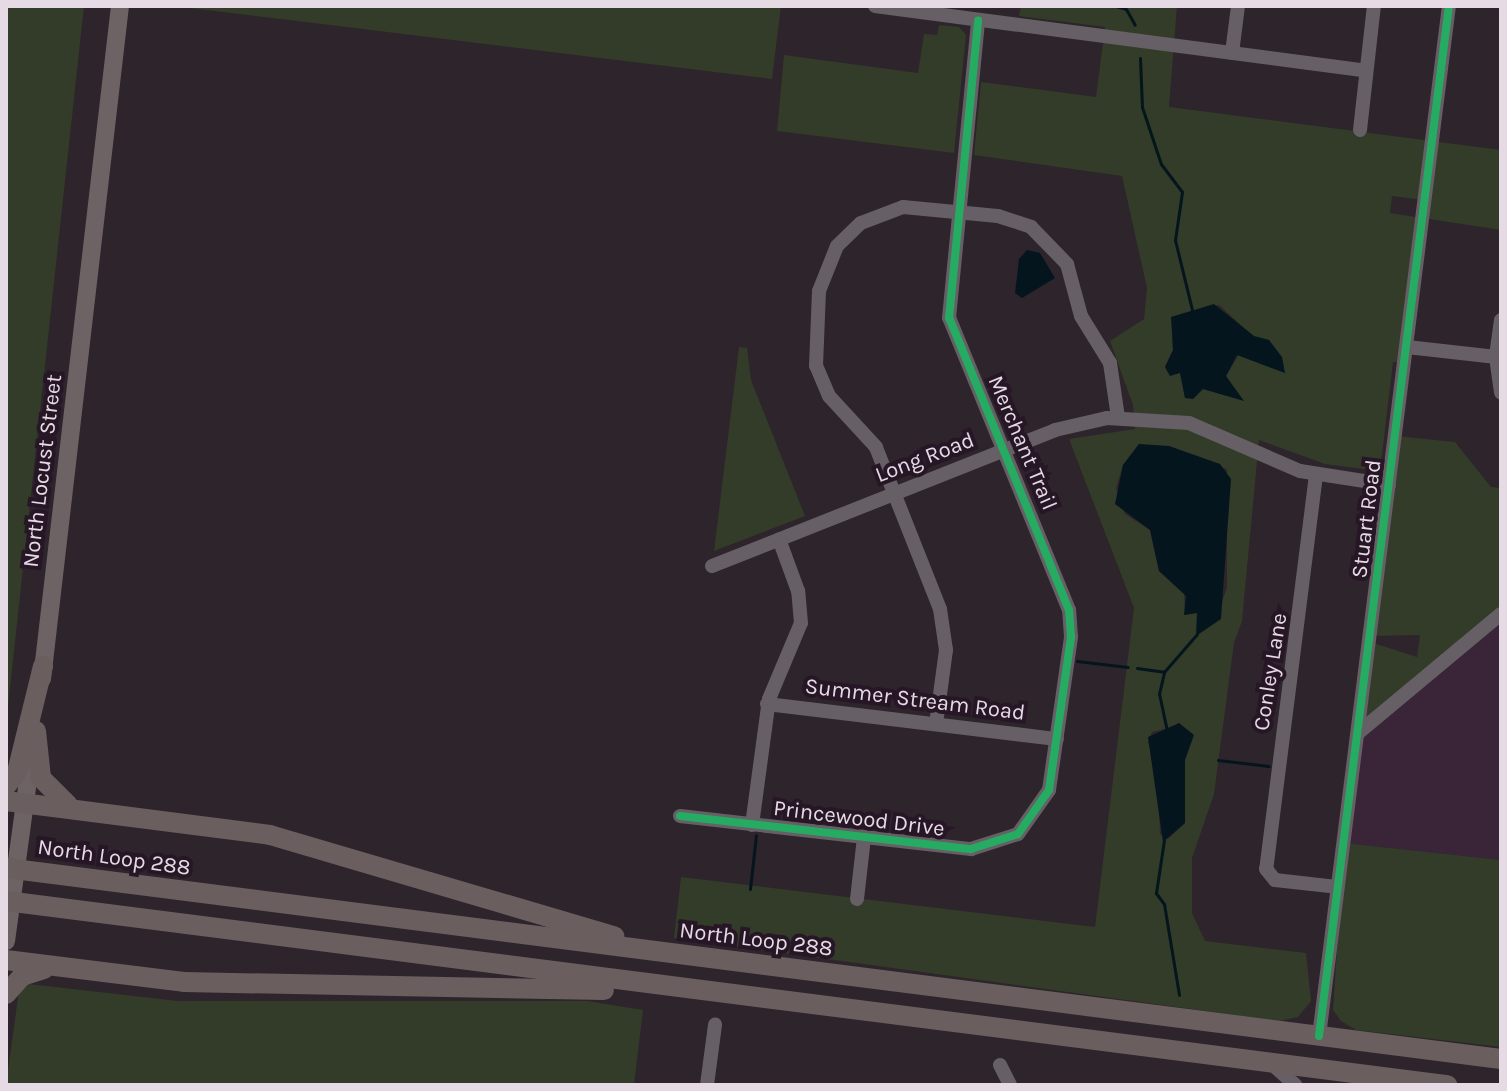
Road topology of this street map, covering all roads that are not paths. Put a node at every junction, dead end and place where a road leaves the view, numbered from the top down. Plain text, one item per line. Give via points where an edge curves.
1 (120, 6) edge
2 (875, 6) edge
3 (1238, 6) edge
4 (1374, 6) edge
5 (1449, 6) edge
6 (978, 20) junction
7 (1232, 53) junction
8 (1366, 71) junction
9 (1360, 130) dead end
10 (959, 211) junction
11 (1501, 320) edge
12 (1407, 347) junction
13 (1496, 357) junction
14 (1501, 393) edge
15 (1118, 417) junction
16 (1007, 449) junction
17 (1316, 475) junction
18 (1389, 485) junction
19 (894, 494) junction
20 (779, 539) junction
21 (712, 566) dead end
22 (1501, 614) edge
23 (43, 666) junction
24 (767, 704) junction
25 (36, 720) junction
26 (936, 724) junction
27 (1358, 733) junction
28 (1057, 739) junction
29 (6, 786) edge
30 (15, 802) edge
31 (76, 808) junction
32 (680, 816) dead end
33 (752, 825) junction
34 (1027, 825) joint
35 (864, 838) junction
36 (6, 868) edge
37 (1337, 887) junction
38 (857, 899) dead end
39 (6, 901) edge
40 (6, 941) edge
41 (6, 960) edge
42 (744, 963) junction
43 (55, 967) junction
44 (6, 994) edge
45 (854, 1009) junction
46 (715, 1025) dead end
47 (1319, 1036) junction
48 (1501, 1059) edge
49 (1269, 1062) junction
50 (1000, 1065) dead end
51 (1354, 1073) junction
52 (707, 1085) edge
53 (1010, 1085) edge
54 (1295, 1085) edge
55 (1326, 1085) edge
56 (1447, 1085) edge

1 - 23 main road, North Locust Street
2 - 6 street
3 - 7 street
4 - 8 street
5 - 12 street, Stuart Road
6 - 7 street
6 - 10 street, Merchant Trail
7 - 8 street
8 - 9 street
10 - 15 street via 1019,221 1059,251 1081,316 1110,363
10 - 16 street, Merchant Trail via 951,329
10 - 19 street via 903,207 868,218 840,241 820,285 818,372 829,396 872,441
11 - 13 street
12 - 13 street
12 - 18 street, Stuart Road
13 - 14 street
15 - 16 street, Long Road via 1066,426
15 - 17 street, Long Road via 1189,423
16 - 19 street, Long Road
16 - 28 street, Merchant Trail via 1070,616
17 - 18 street, Long Road
17 - 37 street, Conley Lane via 1268,875
18 - 27 street, Stuart Road
19 - 20 street, Long Road
19 - 26 street via 944,622
20 - 21 street, Long Road
20 - 24 street via 798,591 801,623
22 - 27 street
23 - 25 main road, North Locust Street
23 - 29 highway via 17,772
24 - 26 street, Summer Stream Road
24 - 33 street
25 - 30 main road, North Locust Street
25 - 31 highway via 41,778 59,801
26 - 28 street, Summer Stream Road
27 - 37 street, Stuart Road
28 - 34 street, Merchant Trail via 1049,790
30 - 31 highway
30 - 40 main road, North Locust Street
31 - 42 highway via 270,835 592,930
32 - 33 street, Princewood Drive
33 - 35 street, Princewood Drive
34 - 35 street, Princewood Drive via 1005,841 971,849
35 - 38 street
36 - 42 highway, North Loop 288
37 - 47 street, Stuart Road
39 - 45 highway
41 - 43 highway
42 - 47 highway, North Loop 288
43 - 44 highway via 22,976
43 - 45 highway via 184,982 550,987
45 - 49 highway
46 - 52 street
47 - 48 highway, North Loop 288
49 - 51 highway
49 - 54 street
50 - 53 street
51 - 55 street
51 - 56 highway

